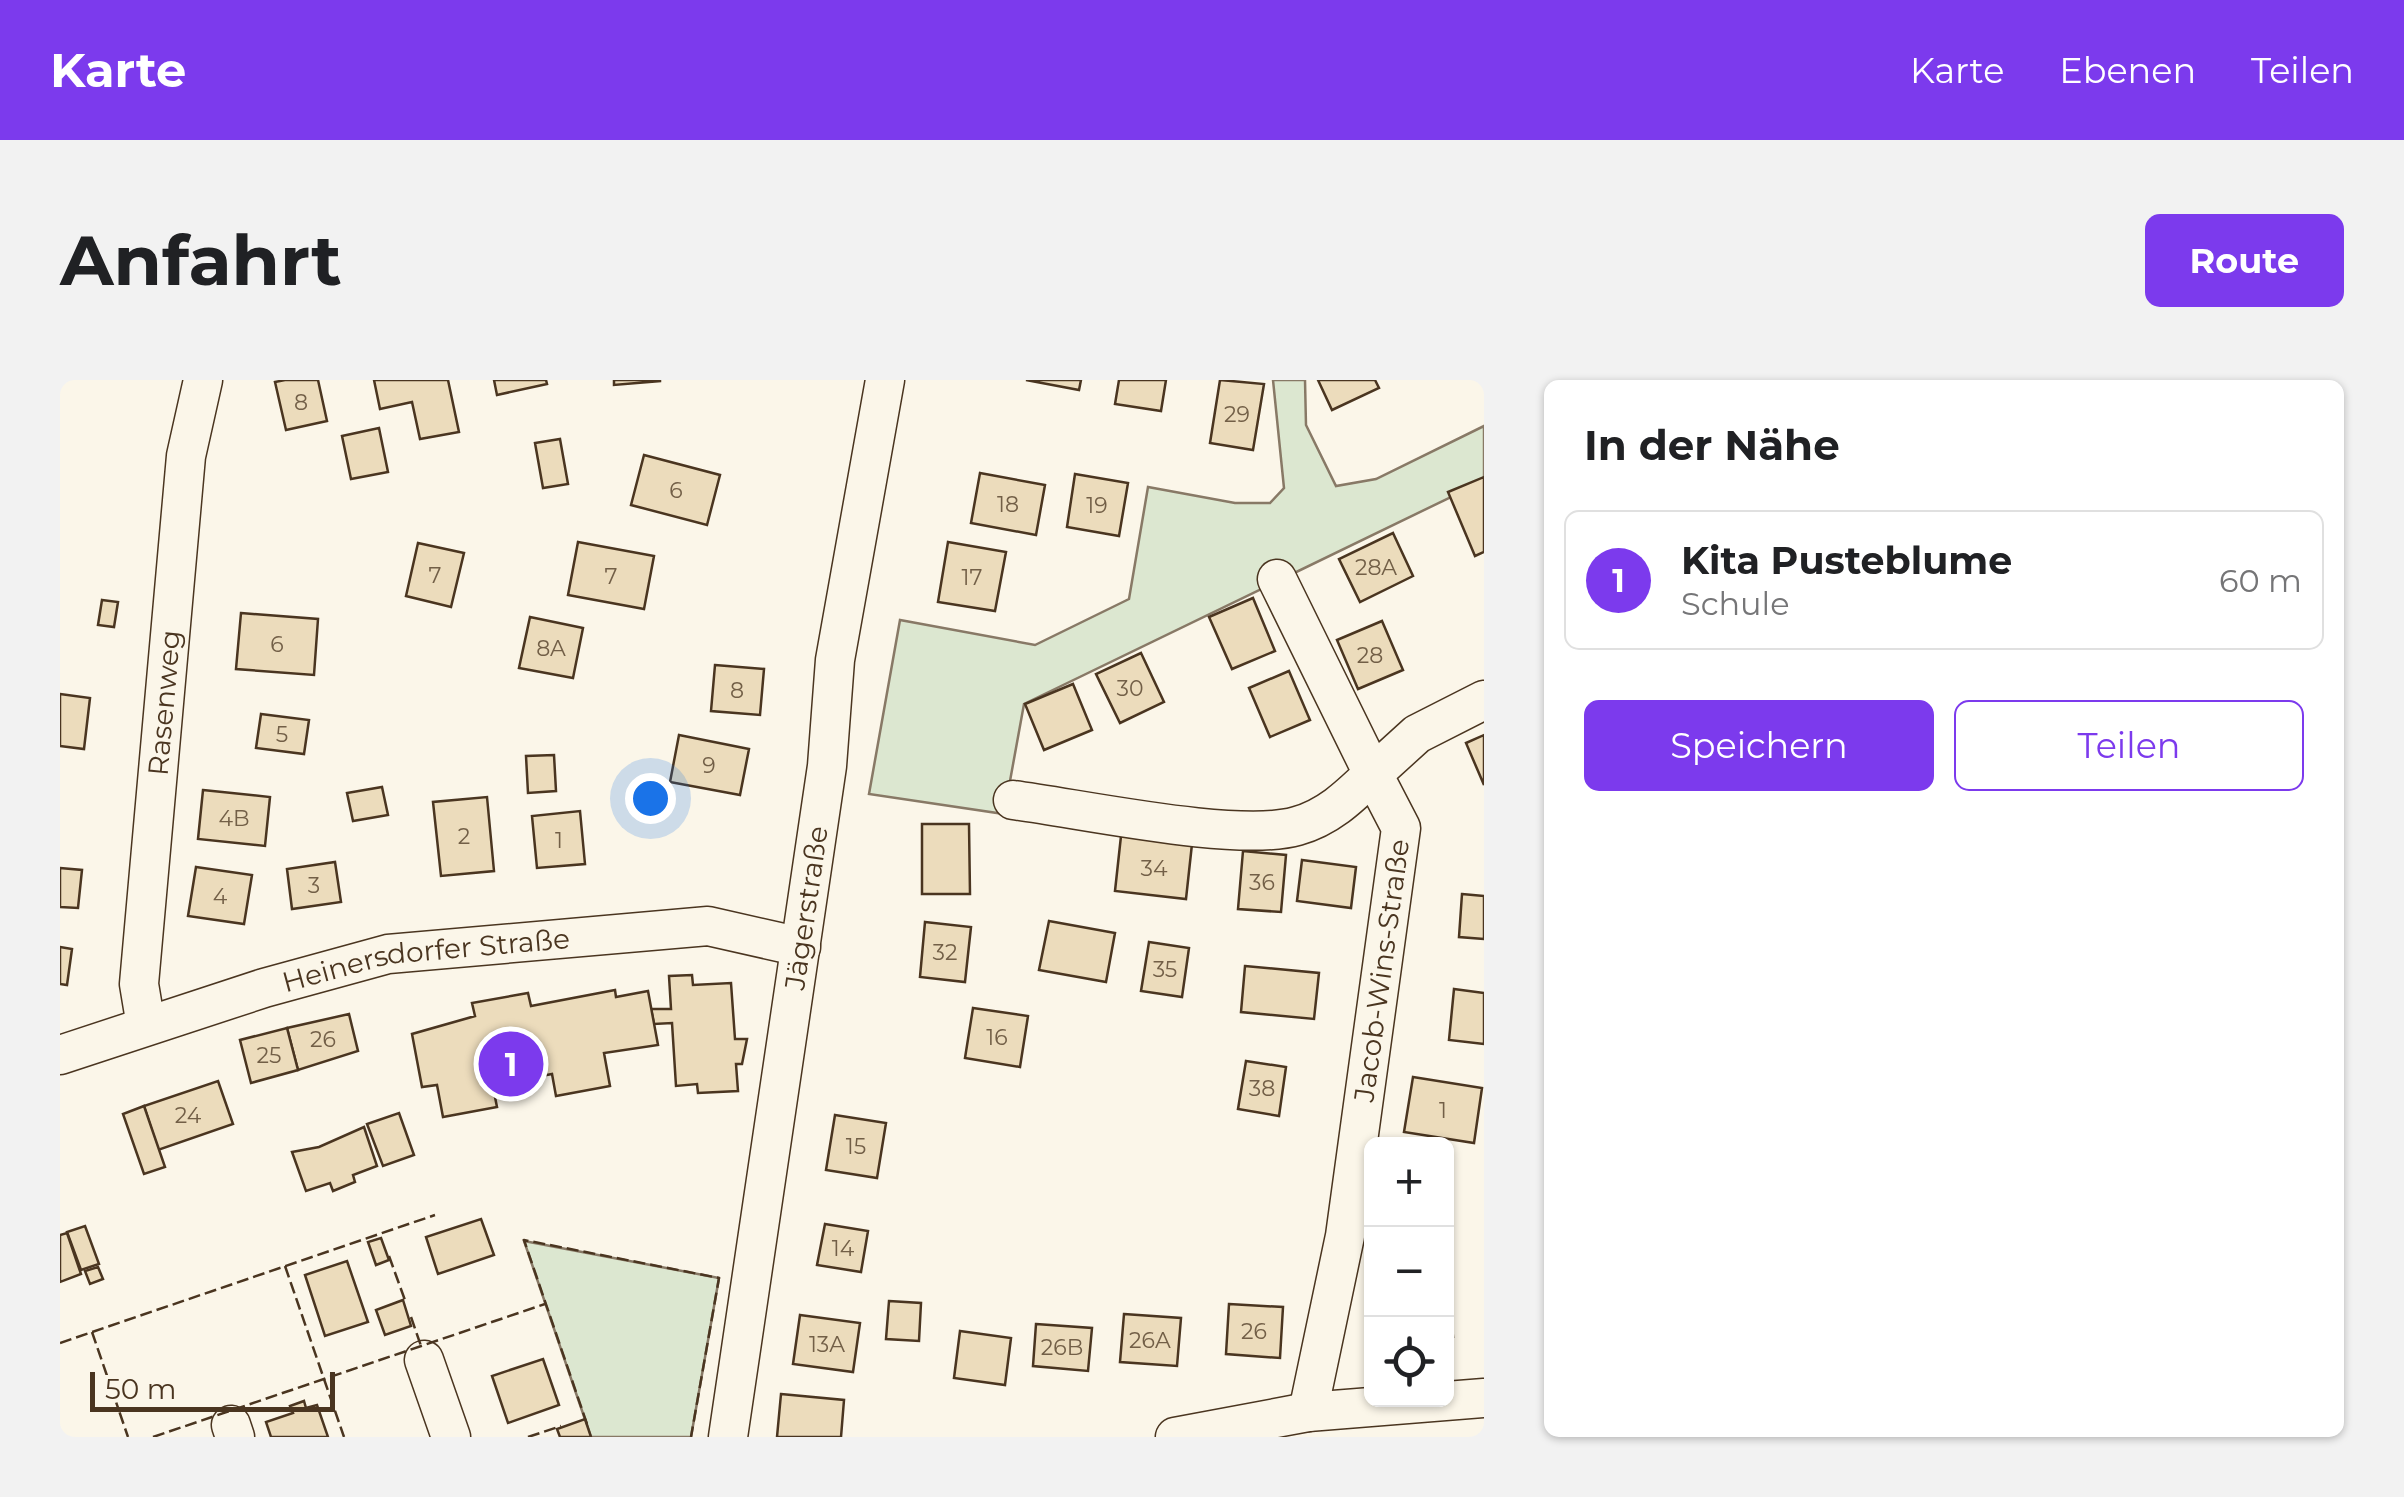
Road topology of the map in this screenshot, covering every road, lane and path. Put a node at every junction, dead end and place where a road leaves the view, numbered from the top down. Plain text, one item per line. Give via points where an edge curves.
1 (203, 380) edge
2 (885, 380) edge
3 (1277, 579) dead end
4 (1484, 700) edge
5 (1373, 774) junction
6 (1014, 800) dead end
7 (801, 947) junction
8 (146, 1026) junction
9 (60, 1056) edge
10 (424, 1360) dead end
11 (1484, 1398) edge
12 (1308, 1412) junction
13 (450, 1437) edge
14 (728, 1437) edge
15 (1175, 1437) edge

1 - 8 street, Rasenweg via 186,456 144,926 139,984
2 - 7 street, Jägerstraße via 836,660
3 - 5 street, Jacob-Wins-Straße
4 - 5 street via 1417,734
5 - 6 street via 1322,816 1258,832
5 - 12 street, Jacob-Wins-Straße via 1402,828 1345,1236
7 - 8 street, Heinersdorfer Straße via 708,926 388,954
7 - 14 street, Jägerstraße
8 - 9 street, Heinersdorfer Straße
10 - 13 street
11 - 12 street
12 - 15 street

